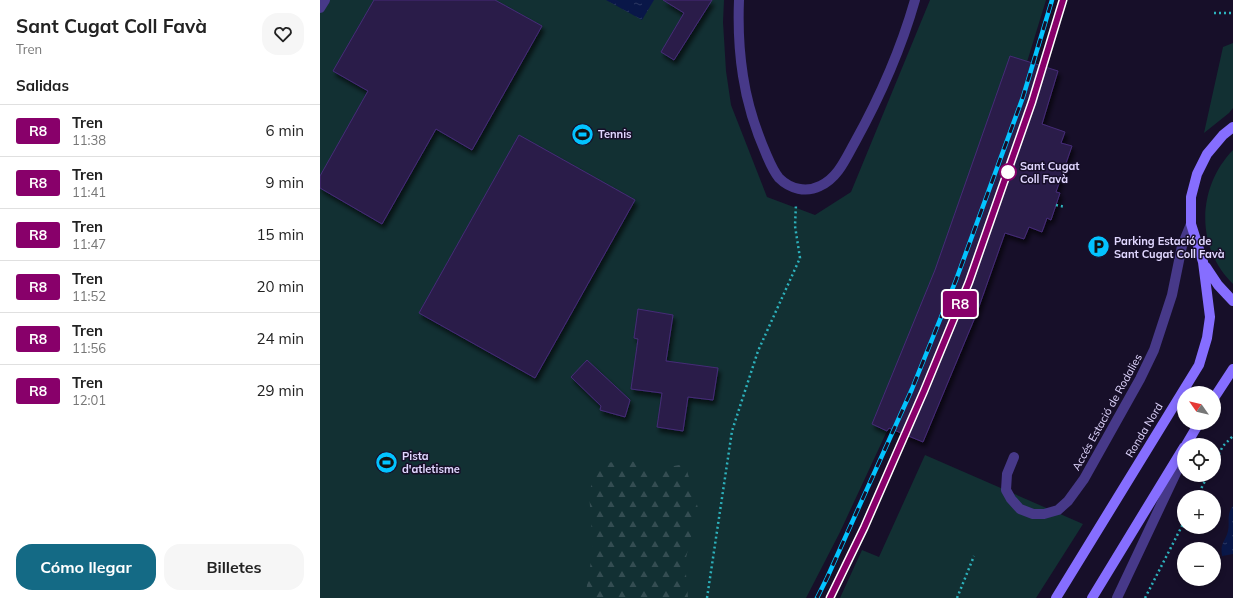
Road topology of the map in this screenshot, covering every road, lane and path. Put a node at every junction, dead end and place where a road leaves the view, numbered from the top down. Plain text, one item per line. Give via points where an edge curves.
1 (325, 0) edge
2 (739, 0) edge
3 (915, 0) edge
4 (320, 8) edge
5 (1214, 13) dead end
6 (1233, 13) edge
7 (1233, 127) edge
8 (797, 189) junction
9 (1056, 205) dead end
10 (1065, 207) dead end
11 (1191, 224) junction
12 (1203, 262) junction
13 (1233, 301) edge
14 (1233, 369) edge
15 (1221, 387) edge
16 (1233, 436) edge
17 (1221, 450) edge
18 (1014, 457) dead end
19 (1177, 459) edge
20 (1177, 471) edge
21 (1178, 534) edge
22 (974, 556) dead end
23 (707, 598) edge
24 (957, 598) edge
25 (1056, 598) edge
26 (1092, 598) edge
27 (1117, 598) edge
28 (1145, 598) edge

1 - 4 street
2 - 8 street via 739,44 743,76 754,123 778,177
3 - 8 street via 907,28 881,92 842,165 832,178 821,186 809,190
5 - 6 path
7 - 11 main road, Ronda Nord via 1208,154 1197,174 1191,197
8 - 23 path via 795,226 800,258 758,351 732,431
9 - 10 path
11 - 12 main road, Ronda Nord
11 - 18 street, Accés Estació de Rodalies via 1182,246 1172,295 1154,350 1088,472 1068,501 1058,510 1044,514 1033,514 1020,509 1006,490 1007,474
12 - 13 main road, Ronda Nord via 1218,285
12 - 25 main road, Ronda Nord via 1210,317 1199,364
14 - 15 main road
16 - 17 path
19 - 26 main road
20 - 27 street
21 - 28 path
22 - 24 path

